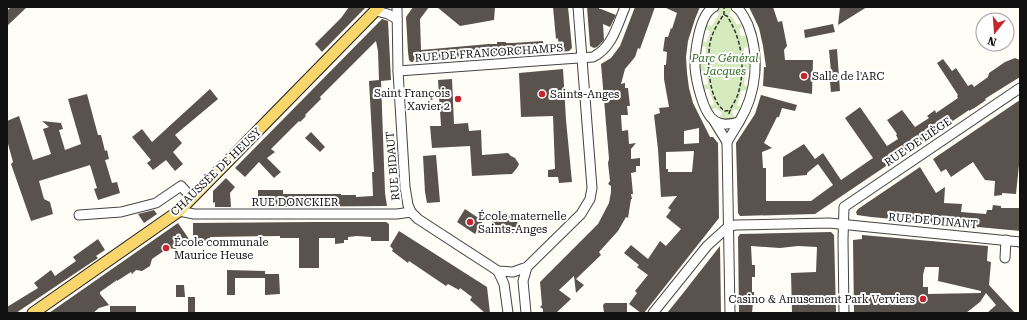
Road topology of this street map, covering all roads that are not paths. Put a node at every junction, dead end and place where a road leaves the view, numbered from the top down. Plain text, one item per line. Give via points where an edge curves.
1 (397, 7) edge
2 (578, 7) edge
3 (625, 7) edge
4 (737, 7) edge
5 (712, 8) edge
6 (377, 9) edge
7 (397, 20) junction
8 (582, 58) junction
9 (398, 71) junction
10 (1020, 88) edge
11 (714, 121) junction
12 (735, 123) junction
13 (727, 142) junction
14 (192, 198) junction
15 (179, 211) junction
16 (411, 212) junction
17 (79, 215) dead end
18 (844, 224) junction
19 (729, 226) junction
20 (1006, 240) junction
21 (1020, 242) edge
22 (1005, 258) dead end
23 (527, 267) junction
24 (498, 271) junction
25 (33, 313) edge
26 (508, 313) edge
27 (526, 313) edge
28 (653, 313) edge
29 (730, 313) edge
30 (844, 313) edge

1 - 7 street, RUE BIDAUT
2 - 8 street
3 - 8 street, RUE DE FRANCORCHAMPS via 605,49 592,57
4 - 12 street via 746,20 752,38 755,67 750,100 745,112
5 - 11 street via 703,22 697,43 695,68 702,98
6 - 7 street
6 - 14 main road, CHAUSSÉE DE HEUSY
7 - 9 street, RUE BIDAUT
8 - 9 street, RUE DE FRANCORCHAMPS
8 - 23 street via 592,188 590,200 577,219
9 - 16 street, RUE BIDAUT via 406,192
10 - 18 street, RUE DE LIÈGE via 844,207
11 - 12 street
11 - 13 street
12 - 13 street
13 - 19 street
14 - 15 main road, CHAUSSÉE DE HEUSY
14 - 17 street via 181,186 149,205 121,212
15 - 16 street, RUE DONCKIER via 194,214
15 - 25 main road, CHAUSSÉE DE HEUSY
16 - 24 street, RUE BIDAUT via 426,225
18 - 19 street, RUE DE DINANT
18 - 20 street, RUE DE DINANT
18 - 30 street
19 - 28 street via 707,246
19 - 29 street
20 - 21 street, RUE DE DINANT
20 - 22 street
23 - 24 street via 513,272
23 - 27 street via 523,281
24 - 26 street via 504,284

